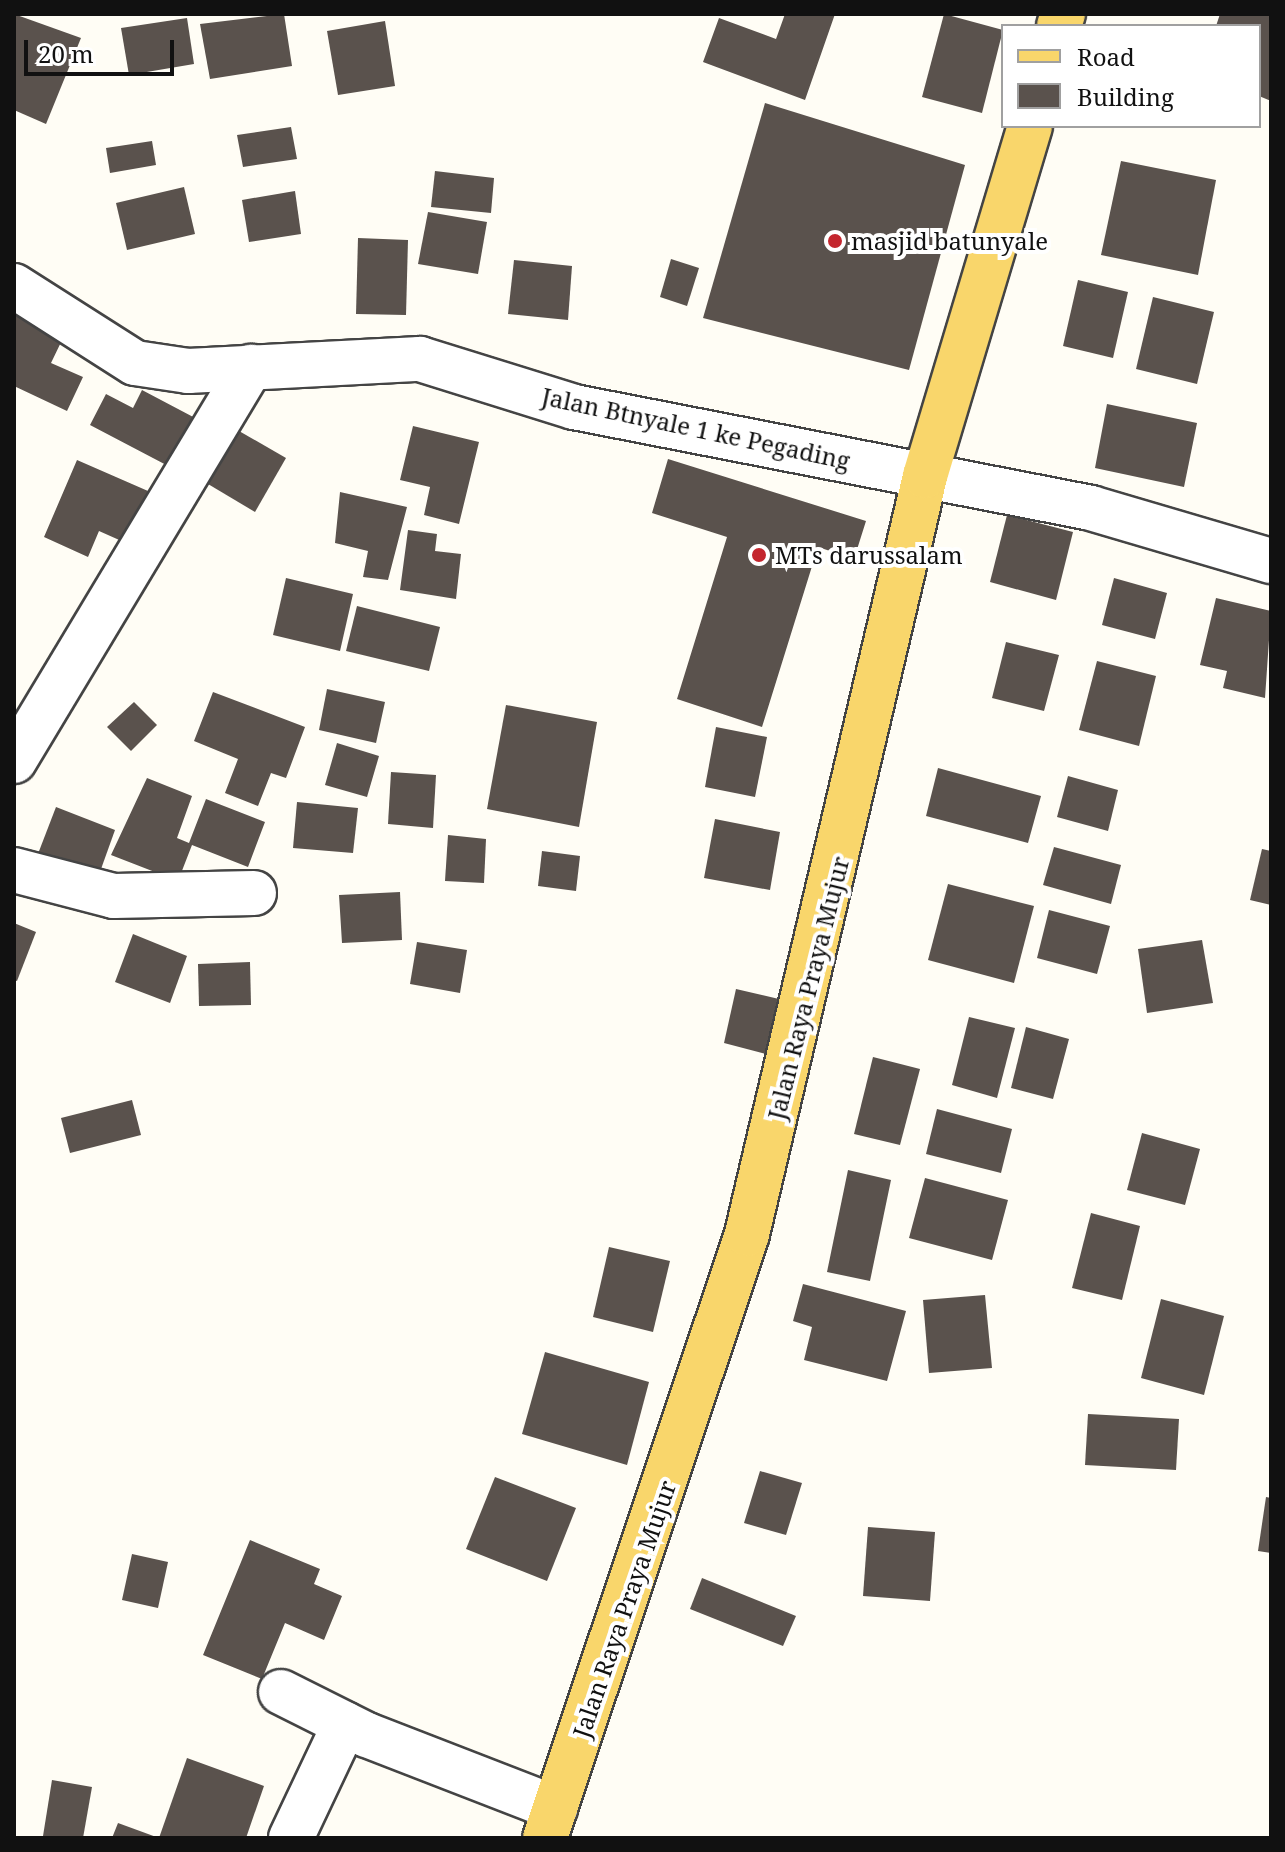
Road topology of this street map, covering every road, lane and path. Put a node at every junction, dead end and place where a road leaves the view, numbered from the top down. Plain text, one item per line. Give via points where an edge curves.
1 (1029, 128) edge
2 (14, 286) edge
3 (251, 367) junction
4 (925, 476) junction
5 (1271, 561) edge
6 (14, 761) edge
7 (14, 870) edge
8 (254, 893) dead end
9 (281, 1692) dead end
10 (345, 1724) junction
11 (550, 1823) edge
12 (291, 1838) edge

1 - 4 main road, Jalan Raya Praya Mujur
2 - 3 street, Jalan Btnyale 1 ke Pegading via 135,363 188,371
3 - 4 street, Jalan Btnyale 1 ke Pegading via 420,359 574,407
3 - 6 street
4 - 5 street, Jalan Btnyale 1 ke Pegading via 1091,508
4 - 11 main road, Jalan Raya Praya Mujur via 747,1234
7 - 8 street via 114,896
9 - 10 street
10 - 11 street
10 - 12 street

